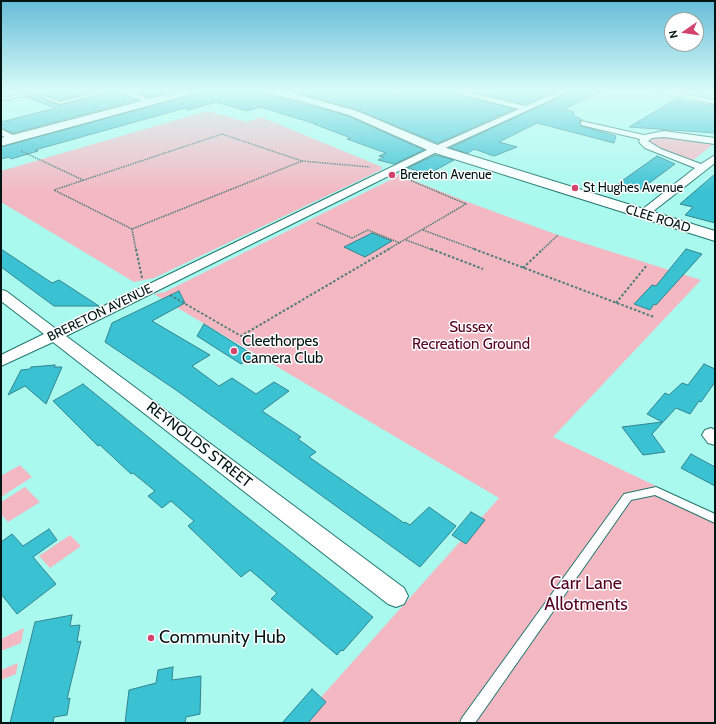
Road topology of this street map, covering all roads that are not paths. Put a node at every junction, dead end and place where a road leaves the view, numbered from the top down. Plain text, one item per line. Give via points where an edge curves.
1 (68, 125) edge
2 (383, 125) edge
3 (492, 125) edge
4 (591, 125) edge
5 (645, 138) junction
6 (1, 139) edge
7 (715, 141) edge
8 (436, 149) junction
9 (715, 158) edge
10 (703, 168) junction
11 (643, 214) junction
12 (715, 236) edge
13 (1, 294) edge
14 (55, 334) junction
15 (1, 361) edge
16 (715, 519) edge
17 (396, 596) dead end
18 (467, 723) edge

1 - 6 main road via 14,139
2 - 8 main road, CLEE ROAD
3 - 8 street, BRERETON AVENUE
4 - 5 street
5 - 7 street via 664,134
5 - 10 street via 643,142 648,146
8 - 11 main road, CLEE ROAD
8 - 14 street, BRERETON AVENUE
9 - 10 street
10 - 11 street
11 - 12 main road, CLEE ROAD
13 - 14 street, REYNOLDS STREET
14 - 15 street, BRERETON AVENUE
14 - 17 street, REYNOLDS STREET
16 - 18 lane via 656,491 628,497

